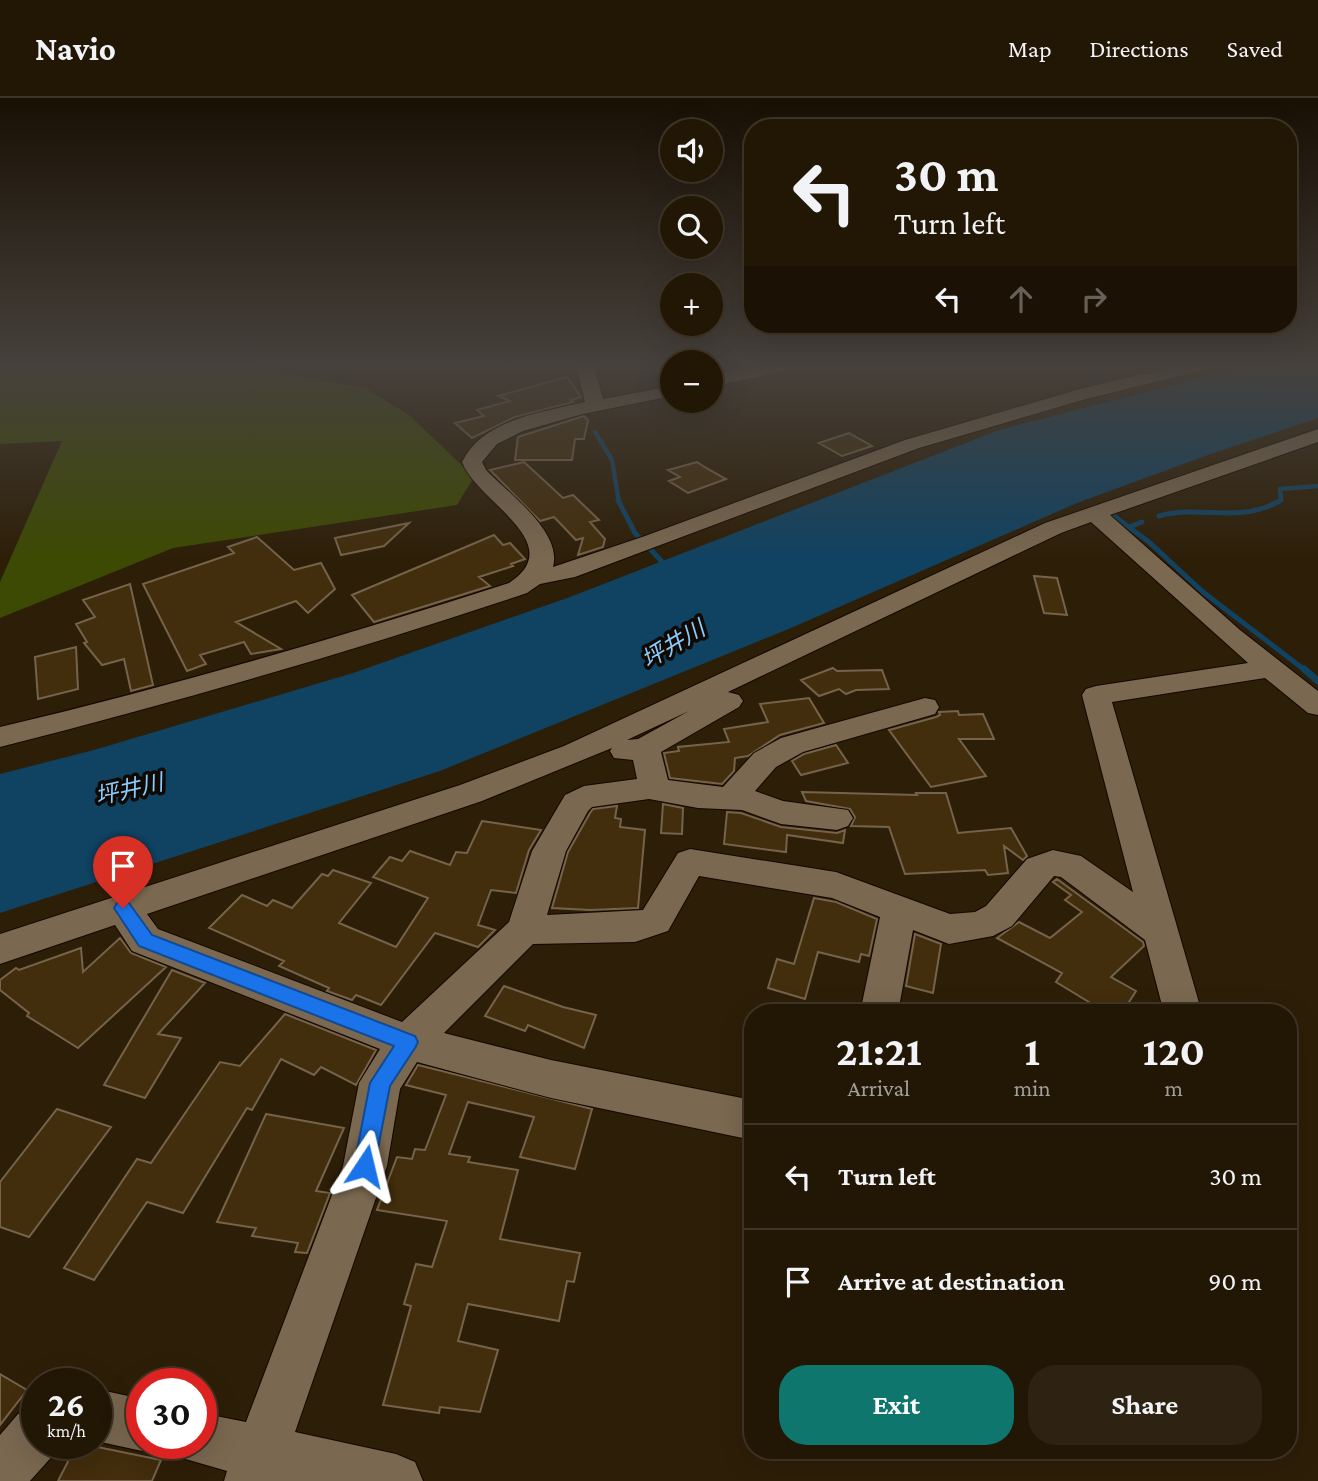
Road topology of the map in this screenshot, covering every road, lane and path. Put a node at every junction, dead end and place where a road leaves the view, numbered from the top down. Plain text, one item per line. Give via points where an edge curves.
1 (508, 431) edge
2 (958, 431) edge
3 (1318, 435) edge
4 (1094, 513) junction
5 (1053, 528) junction
6 (536, 577) junction
7 (1272, 668) junction
8 (925, 706) dead end
9 (1318, 706) edge
10 (0, 737) edge
11 (645, 748) junction
12 (551, 762) junction
13 (649, 788) junction
14 (731, 798) junction
15 (837, 818) dead end
16 (123, 908) junction
17 (899, 910) junction
18 (524, 930) junction
19 (1161, 932) junction
20 (0, 949) edge
21 (881, 1004) edge
22 (1181, 1004) edge
23 (408, 1042) junction
24 (744, 1118) edge
25 (217, 1447) edge
26 (21, 1451) edge
27 (256, 1467) edge
28 (0, 1475) edge
29 (396, 1481) edge

1 - 6 street via 477,450 472,462 490,489 539,537 543,566
2 - 6 street via 566,572
3 - 4 street
4 - 5 street
4 - 7 street
5 - 11 street via 1050,541 1015,565 730,700
5 - 12 street
6 - 10 street via 518,588 330,650
7 - 9 street
7 - 19 street via 1097,695
8 - 14 street via 792,745 765,760
11 - 12 street
11 - 13 street via 653,782
12 - 16 street
13 - 14 street
13 - 18 street via 584,797 576,803 549,851
14 - 15 street via 781,812
16 - 20 street
16 - 23 street via 145,940
17 - 18 street via 836,885 690,862 655,921 635,927
17 - 19 street via 950,929 980,926 999,916 1040,867 1053,863 1069,865
17 - 21 street
18 - 23 street
19 - 22 street
23 - 24 street via 551,1079
23 - 27 street via 380,1083 365,1166
25 - 27 street
26 - 28 street
27 - 29 street

